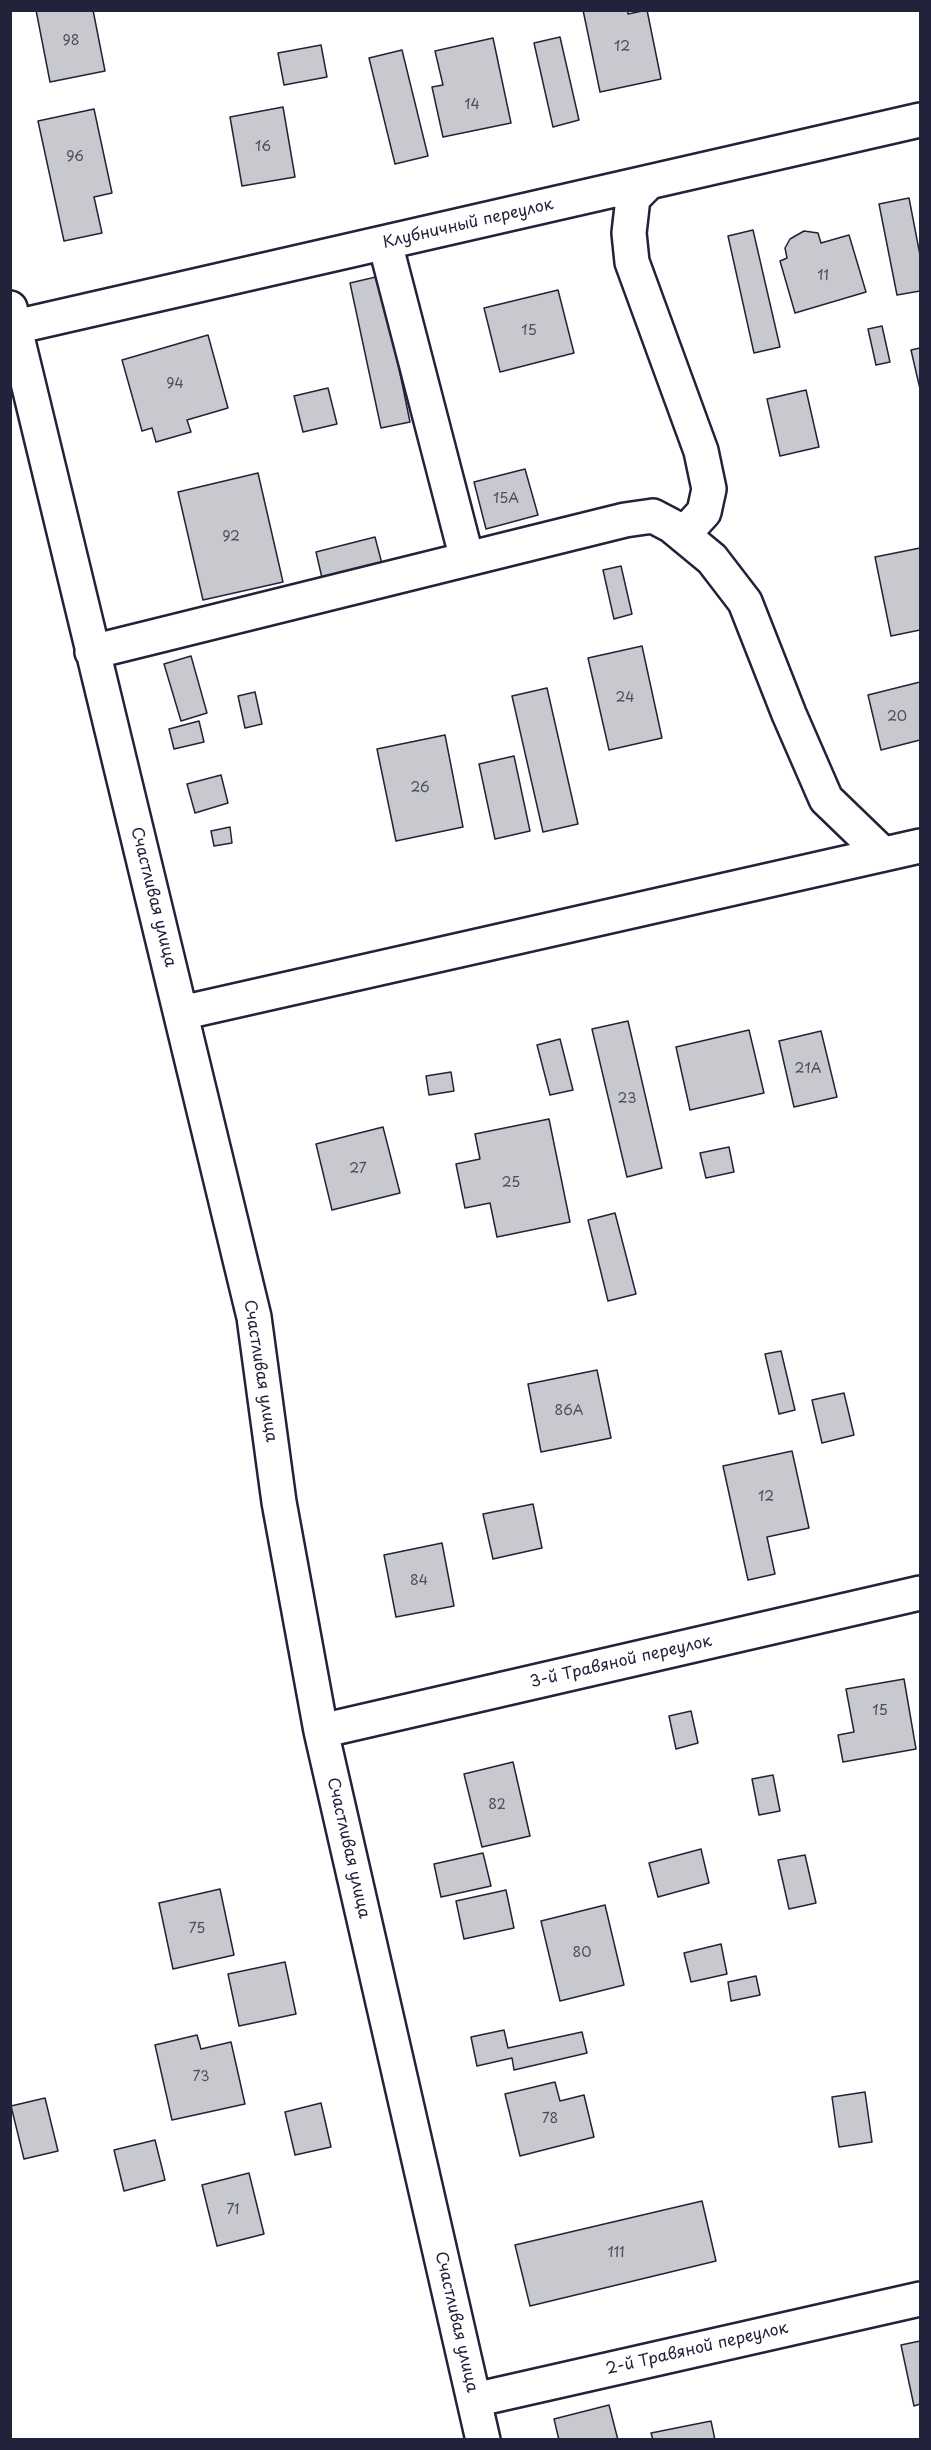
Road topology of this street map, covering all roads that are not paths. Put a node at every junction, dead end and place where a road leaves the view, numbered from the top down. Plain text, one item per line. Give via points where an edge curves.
1 (921, 120) edge
2 (649, 182) junction
3 (385, 243) junction
4 (13, 318) edge
5 (683, 535) junction
6 (467, 559) junction
7 (92, 652) junction
8 (921, 846) edge
9 (883, 855) junction
10 (181, 1013) junction
11 (921, 1593) edge
12 (321, 1731) junction
13 (921, 2299) edge
14 (474, 2400) junction
15 (483, 2439) edge

1 - 2 street, Клубничный переулок
2 - 3 street, Клубничный переулок
2 - 5 street via 633,198 629,233 632,262 700,451 709,489 704,512
3 - 4 street, Клубничный переулок
3 - 6 street
4 - 7 street, Счастливая улица
5 - 6 street via 653,516
5 - 9 street via 712,559 745,603 826,799
6 - 7 street
7 - 10 street, Счастливая улица
8 - 9 street
9 - 10 street
10 - 12 street, Счастливая улица via 254,1317 279,1502
11 - 12 street, 3-й Травяной переулок
12 - 14 street, Счастливая улица
13 - 14 street, 2-й Травяной переулок
14 - 15 street, Счастливая улица

